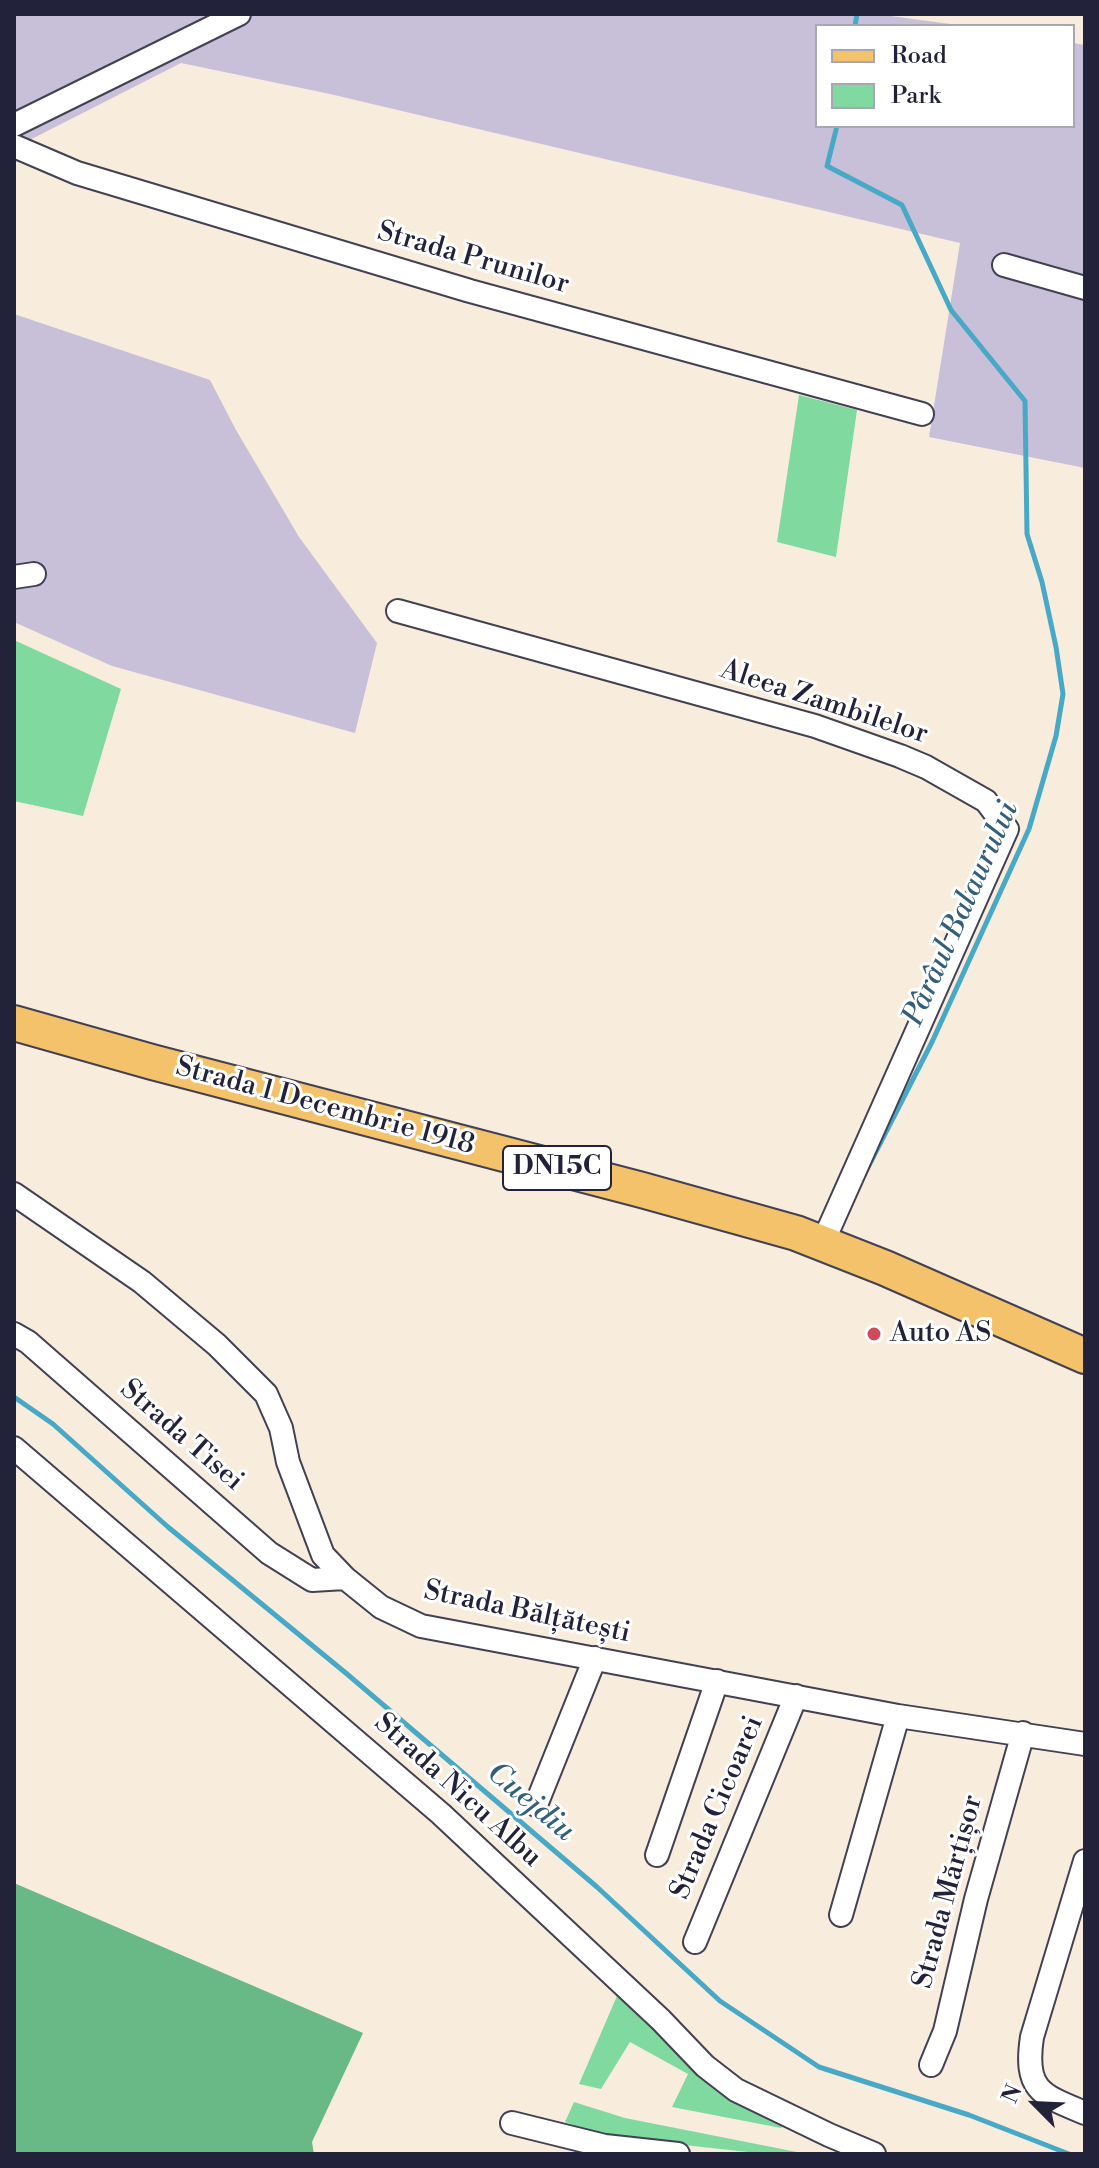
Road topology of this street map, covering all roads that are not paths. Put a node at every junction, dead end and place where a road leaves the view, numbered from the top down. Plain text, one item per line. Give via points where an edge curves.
1 (239, 14) edge
2 (14, 125) edge
3 (14, 146) edge
4 (1004, 265) dead end
5 (1085, 288) edge
6 (922, 414) dead end
7 (398, 611) dead end
8 (14, 1023) edge
9 (14, 1194) edge
10 (823, 1242) junction
11 (14, 1334) edge
12 (1085, 1356) edge
13 (14, 1448) edge
14 (345, 1578) junction
15 (595, 1658) junction
16 (717, 1681) junction
17 (796, 1696) junction
18 (898, 1716) junction
19 (1023, 1733) junction
20 (1085, 1744) edge
21 (536, 1805) dead end
22 (657, 1855) dead end
23 (1085, 1861) edge
24 (841, 1915) dead end
25 (695, 1942) dead end
26 (931, 2065) dead end
27 (1085, 2113) edge
28 (512, 2123) dead end
29 (678, 2154) edge
30 (874, 2154) edge

1 - 2 street
3 - 6 street, Strada Prunilor via 77,173 426,278
4 - 5 street
7 - 10 street, Aleea Zambilelor via 815,726 926,767 986,801 1007,829
8 - 10 main road, Strada 1 Decembrie 1918 / DN15C
9 - 14 street, Strada Bălțătești via 142,1282 266,1394 323,1555
10 - 12 main road, Strada 1 Decembrie 1918 / DN15C
11 - 14 street, Strada Tisei via 269,1553 312,1580
13 - 30 street, Strada Nicu Albu via 441,1814 705,2066 736,2090
14 - 15 street, Strada Bălțătești via 381,1607 421,1626
15 - 16 street, Strada Bălțătești
15 - 21 street
16 - 17 street, Strada Bălțătești
16 - 22 street
17 - 18 street, Strada Bălțătești
17 - 25 street, Strada Cicoarei
18 - 19 street, Strada Bălțătești
18 - 24 street
19 - 20 street, Strada Bălțătești
19 - 26 street, Strada Mărțișor via 945,2031
23 - 27 street via 1029,2062 1040,2092
28 - 29 street via 605,2146

